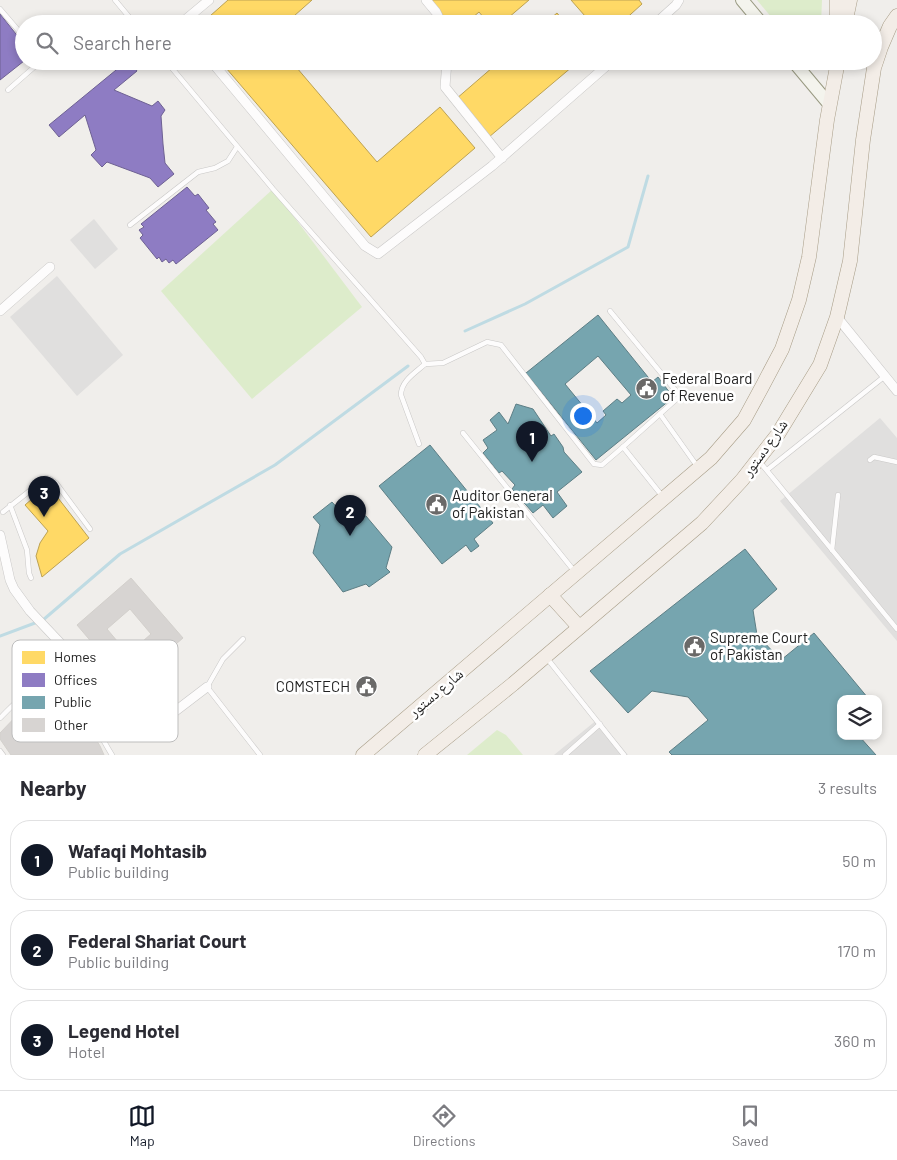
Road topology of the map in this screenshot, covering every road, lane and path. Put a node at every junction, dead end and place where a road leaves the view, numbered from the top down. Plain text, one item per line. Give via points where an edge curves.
1 (115, 0) edge
2 (208, 0) edge
3 (426, 0) edge
4 (679, 0) edge
5 (742, 0) edge
6 (837, 0) edge
7 (850, 0) edge
8 (0, 9) edge
9 (128, 15) edge
10 (191, 15) edge
11 (438, 15) edge
12 (665, 15) edge
13 (754, 15) edge
14 (837, 15) edge
15 (847, 15) edge
16 (897, 16) edge
17 (15, 26) edge
18 (882, 46) edge
19 (31, 70) edge
20 (174, 70) edge
21 (218, 70) edge
22 (446, 70) edge
23 (602, 70) edge
24 (801, 70) edge
25 (836, 70) edge
26 (874, 70) edge
27 (8, 90) dead end
28 (829, 104) junction
29 (238, 147) junction
30 (502, 158) junction
31 (130, 224) dead end
32 (50, 267) dead end
33 (0, 311) edge
34 (610, 312) dead end
35 (837, 317) junction
36 (425, 364) junction
37 (885, 376) junction
38 (897, 391) edge
39 (660, 414) junction
40 (463, 433) dead end
41 (419, 444) dead end
42 (623, 447) junction
43 (870, 460) dead end
44 (897, 462) edge
45 (763, 465) junction
46 (699, 468) junction
47 (838, 495) dead end
48 (664, 498) junction
49 (10, 505) junction
50 (3, 512) dead end
51 (90, 529) dead end
52 (0, 535) edge
53 (832, 550) junction
54 (576, 573) junction
55 (31, 578) dead end
56 (550, 595) junction
57 (579, 627) junction
58 (897, 629) edge
59 (243, 639) dead end
60 (56, 640) edge
61 (545, 656) junction
62 (207, 687) junction
63 (12, 707) edge
64 (178, 710) edge
65 (0, 718) edge
66 (600, 724) junction
67 (104, 742) edge
68 (0, 751) edge
69 (3, 755) edge
70 (112, 755) edge
71 (260, 755) edge
72 (363, 755) edge
73 (425, 755) edge
74 (565, 755) edge
75 (624, 755) edge

1 - 9 lane
2 - 10 street
3 - 11 street
4 - 12 street
5 - 13 street
6 - 14 main road
7 - 15 main road
8 - 17 lane
16 - 18 main road, شارع دستور
19 - 27 lane
20 - 29 lane
21 - 30 street via 364,246 378,254
22 - 30 street via 445,87
23 - 30 street
24 - 28 street
25 - 28 main road, شارع دستور
26 - 35 main road, شارع دستور via 850,261
28 - 46 main road, شارع دستور via 809,257 799,300 782,349 744,420
29 - 31 lane via 228,161 198,172
29 - 36 lane
32 - 33 street
34 - 39 lane via 680,396
35 - 37 street
35 - 45 main road, شارع دستور via 820,365
36 - 41 lane via 401,389
36 - 42 lane via 443,363 487,342 501,345 594,464 602,465
37 - 38 street
37 - 45 lane
39 - 42 lane
39 - 46 lane
40 - 54 lane
42 - 48 lane
43 - 44 lane via 874,457
45 - 53 lane
45 - 57 main road, شارع دستور via 742,480 702,523
46 - 48 main road, شارع دستور
47 - 53 lane
48 - 54 main road, شارع دستور
49 - 50 lane
49 - 51 lane via 50,478
49 - 55 lane via 26,550
52 - 60 street via 14,589
53 - 58 lane
54 - 56 main road, شارع دستور
56 - 57 main road
56 - 72 main road, شارع دستور
57 - 61 main road, شارع دستور
59 - 62 lane via 223,659
61 - 66 lane
61 - 73 main road, شارع دستور
62 - 64 street
62 - 71 lane
63 - 65 lane
66 - 74 lane
66 - 75 lane
67 - 70 lane
68 - 69 lane

